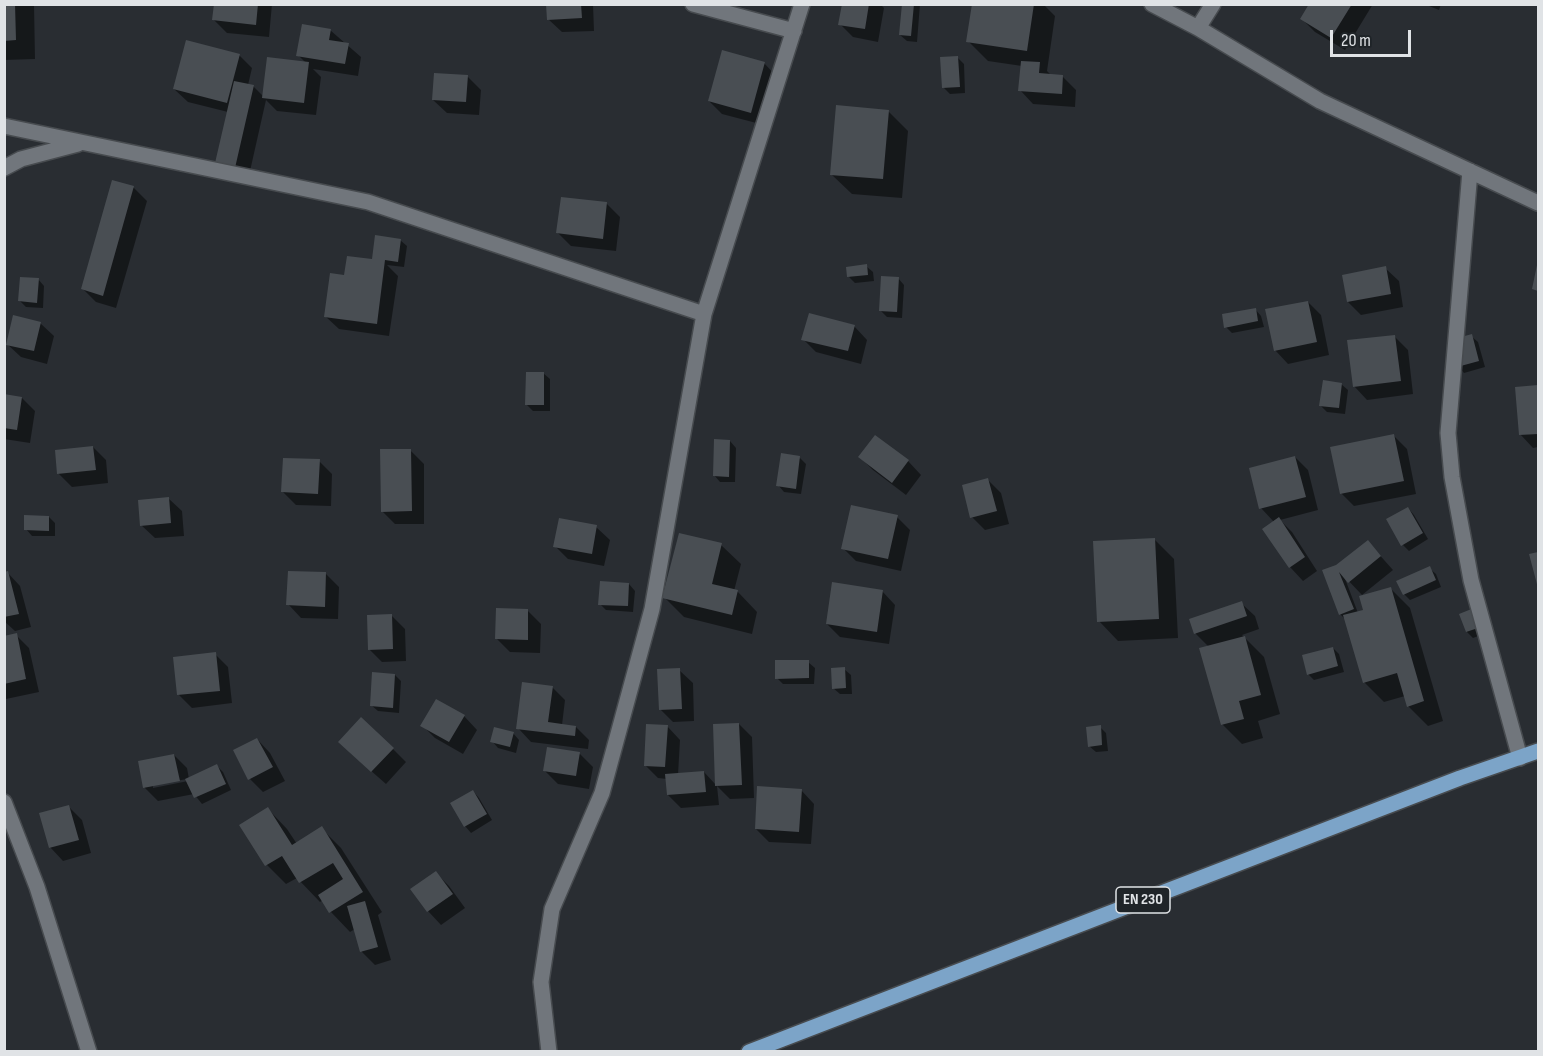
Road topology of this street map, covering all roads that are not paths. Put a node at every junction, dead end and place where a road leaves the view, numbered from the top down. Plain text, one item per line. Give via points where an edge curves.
1 (693, 4) edge
2 (802, 4) edge
3 (1152, 4) edge
4 (1213, 4) edge
5 (1198, 28) junction
6 (794, 31) junction
7 (4, 126) edge
8 (83, 142) junction
9 (4, 168) edge
10 (1470, 171) junction
11 (1539, 203) edge
12 (704, 314) junction
13 (1539, 751) edge
14 (1520, 758) junction
15 (5, 805) edge
16 (88, 1052) edge
17 (549, 1052) edge
18 (749, 1052) edge

1 - 6 street
2 - 6 street
3 - 5 street
4 - 5 street
5 - 10 street via 1320,101
6 - 12 street
7 - 8 street
8 - 9 street via 21,159
8 - 12 street via 368,202
10 - 11 street
10 - 14 street via 1448,433 1471,580
12 - 17 street via 652,609 602,792 552,909 541,982
13 - 14 main road, EN 230
14 - 18 main road, EN 230
15 - 16 street via 37,887

